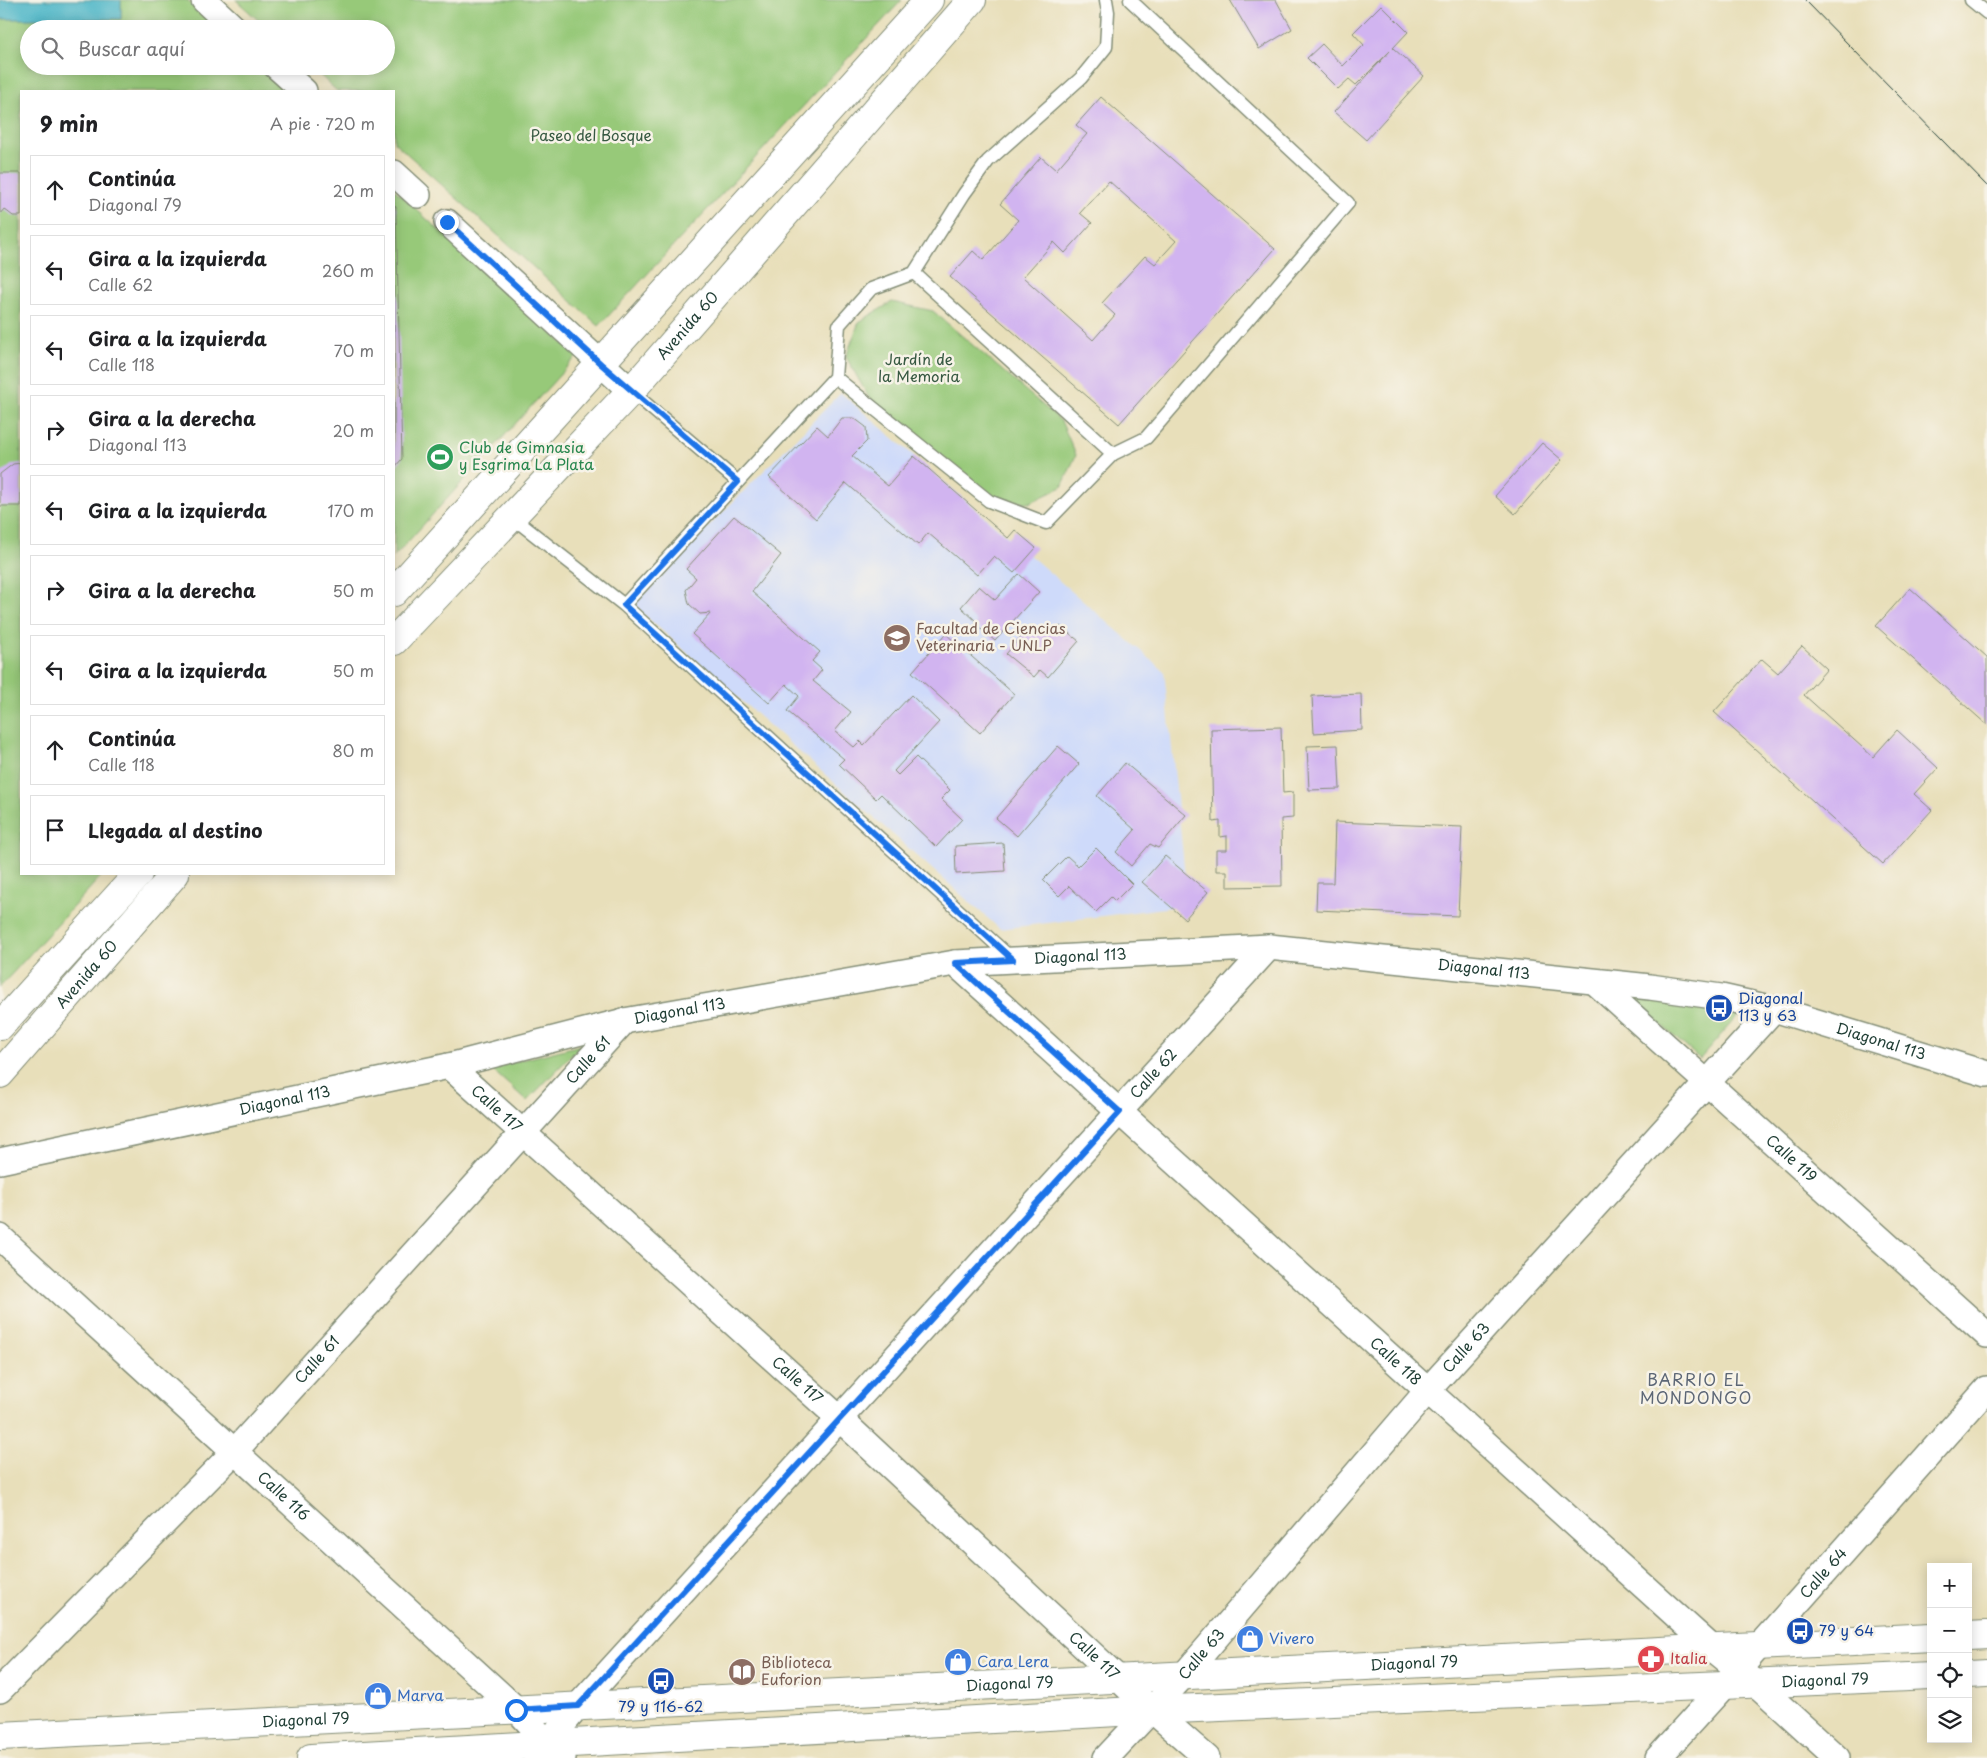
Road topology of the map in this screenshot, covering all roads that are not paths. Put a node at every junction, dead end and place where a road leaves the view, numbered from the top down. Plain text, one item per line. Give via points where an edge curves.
1 (204, 0) edge
2 (929, 0) edge
3 (972, 0) edge
4 (1106, 0) edge
5 (1130, 0) edge
6 (1972, 0) edge
7 (1987, 12) edge
8 (225, 20) edge
9 (286, 75) edge
10 (303, 90) edge
11 (395, 174) edge
12 (418, 195) dead end
13 (447, 222) dead end
14 (914, 272) junction
15 (601, 364) junction
16 (836, 377) junction
17 (631, 391) junction
18 (1113, 454) junction
19 (738, 482) junction
20 (512, 517) junction
21 (395, 591) edge
22 (624, 605) junction
23 (395, 640) edge
24 (137, 875) edge
25 (174, 875) edge
26 (1269, 947) junction
27 (1013, 960) junction
28 (955, 963) junction
29 (1595, 982) junction
30 (1774, 1009) junction
31 (624, 1021) junction
32 (0, 1026) edge
33 (449, 1066) junction
34 (0, 1074) edge
35 (1987, 1074) edge
36 (1707, 1083) junction
37 (1120, 1112) junction
38 (523, 1133) junction
39 (0, 1161) edge
40 (0, 1237) edge
41 (1987, 1335) edge
42 (1987, 1389) edge
43 (1428, 1390) junction
44 (840, 1419) junction
45 (235, 1451) junction
46 (1987, 1634) edge
47 (1972, 1635) edge
48 (1927, 1636) edge
49 (1761, 1645) junction
50 (1712, 1648) junction
51 (1987, 1673) edge
52 (1972, 1674) edge
53 (1184, 1675) junction
54 (1927, 1676) edge
55 (1119, 1678) junction
56 (1739, 1679) junction
57 (0, 1690) edge
58 (578, 1706) junction
59 (516, 1710) junction
60 (1152, 1710) junction
61 (0, 1736) edge
62 (548, 1754) edge
63 (311, 1758) edge
64 (1106, 1758) edge
65 (1207, 1758) edge
66 (1658, 1758) edge
67 (1837, 1758) edge

1 - 8 street
2 - 15 main road
3 - 17 main road, Avenida 60
4 - 14 lane via 1106,47 1081,78 988,161
5 - 18 lane via 1348,202 1146,438
6 - 7 lane
9 - 10 street
11 - 12 street
13 - 15 street
14 - 16 lane via 871,290 838,325
14 - 18 lane
15 - 17 street
15 - 21 main road
16 - 18 lane via 989,501 1046,523
16 - 19 lane
17 - 19 lane
17 - 20 main road, Avenida 60
19 - 22 lane
20 - 22 lane
20 - 23 main road, Avenida 60
22 - 27 lane
24 - 32 main road, Avenida 60
25 - 34 main road, Avenida 60
26 - 27 street, Diagonal 113
26 - 29 street, Diagonal 113
26 - 37 street, Calle 62
27 - 28 street, Diagonal 113
28 - 31 street, Diagonal 113
28 - 37 street, Calle 118
29 - 30 street, Diagonal 113 via 1722,997
29 - 36 street, Calle 119
30 - 35 street, Diagonal 113
30 - 36 street, Calle 63
31 - 33 street, Diagonal 113
31 - 38 street, Calle 61
33 - 38 street, Calle 117
33 - 39 street, Diagonal 113
36 - 41 street, Calle 119
36 - 43 street, Calle 63
37 - 43 street, Calle 118
37 - 44 street, Calle 62
38 - 44 street, Calle 117
38 - 45 street, Calle 61
40 - 45 street, Calle 116
42 - 49 street, Calle 64
43 - 50 street, Calle 118
43 - 53 street, Calle 63
44 - 55 street, Calle 117
44 - 58 street, Calle 62
45 - 57 street, Calle 61
45 - 59 street, Calle 116
46 - 47 main road
48 - 49 main road, Diagonal 79
49 - 50 main road, Diagonal 79
49 - 56 street, Calle 64
50 - 53 main road, Diagonal 79
50 - 56 street, Calle 118
51 - 52 main road
53 - 55 main road, Diagonal 79
53 - 60 street, Calle 63
54 - 56 main road, Diagonal 79
55 - 58 main road, Diagonal 79
55 - 60 street, Calle 117
56 - 60 main road, Diagonal 79
56 - 66 street, Calle 64
56 - 67 street, Calle 118
58 - 59 main road, Diagonal 79
58 - 62 street, Calle 62
59 - 61 main road, Diagonal 79
59 - 62 street, Calle 116 via 532,1725
60 - 62 main road, Diagonal 79
60 - 64 street, Calle 63
60 - 65 street, Calle 117
62 - 63 main road, Diagonal 79

